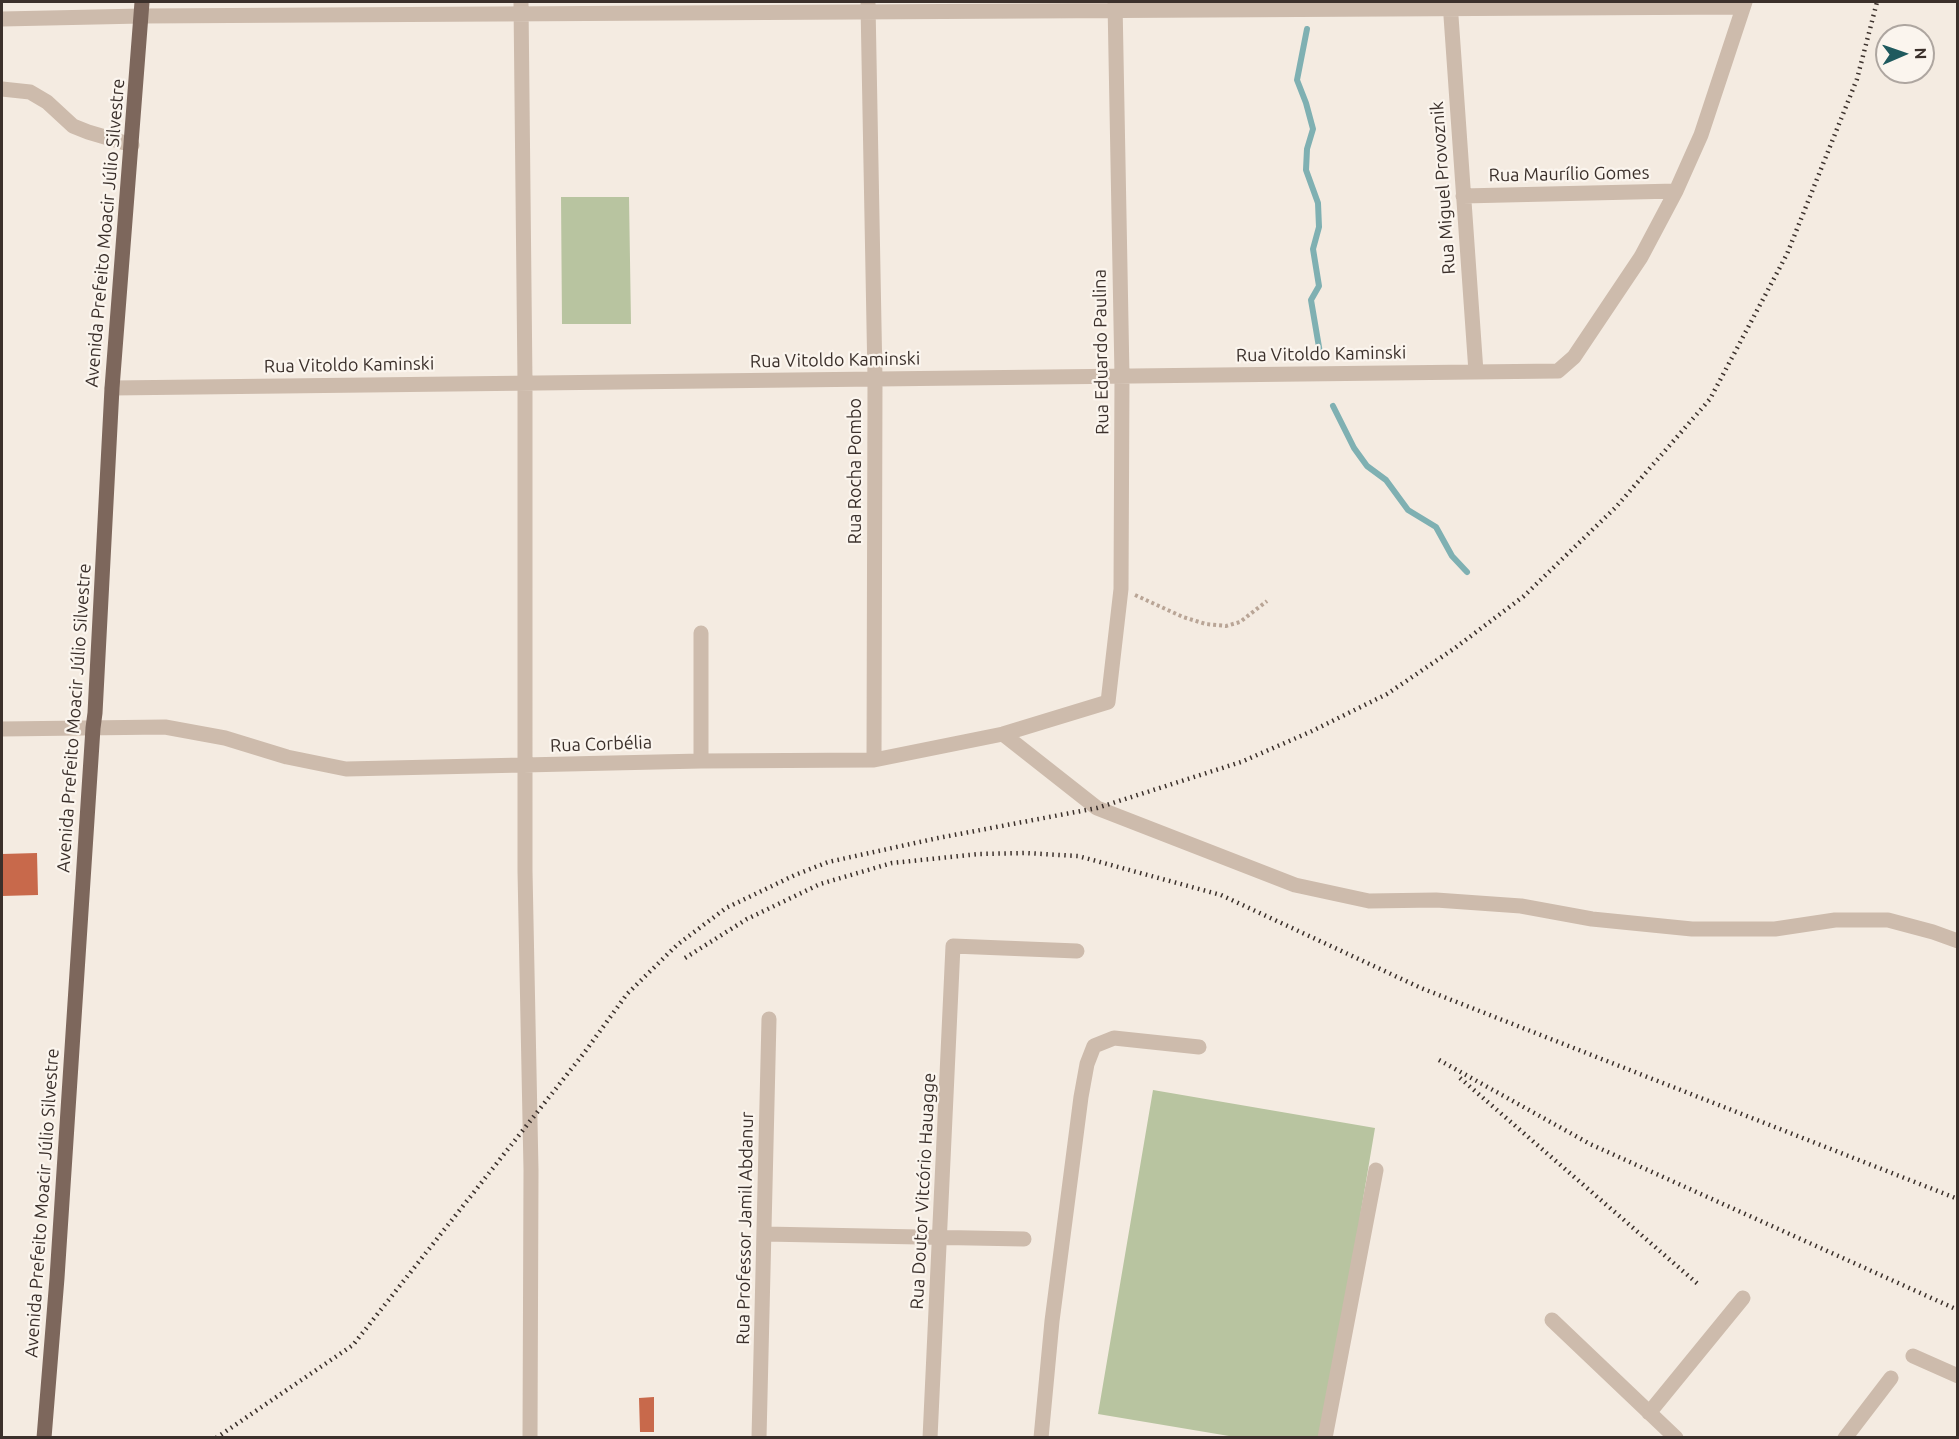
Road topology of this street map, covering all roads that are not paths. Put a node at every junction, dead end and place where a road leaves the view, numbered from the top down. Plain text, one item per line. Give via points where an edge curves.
1 (1744, 4) edge
2 (1450, 5) edge
3 (1115, 6) edge
4 (868, 7) edge
5 (521, 8) edge
6 (142, 9) edge
7 (2, 19) edge
8 (2, 89) edge
9 (132, 145) junction
10 (1676, 192) junction
11 (1463, 195) junction
12 (1476, 372) junction
13 (1122, 376) junction
14 (875, 379) junction
15 (525, 383) junction
16 (112, 388) junction
17 (701, 633) dead end
18 (1108, 702) joint
19 (93, 728) junction
20 (2, 729) edge
21 (1003, 734) junction
22 (874, 760) junction
23 (701, 761) junction
24 (525, 765) junction
25 (1958, 941) edge
26 (1077, 951) dead end
27 (769, 1018) dead end
28 (1199, 1047) dead end
29 (1376, 1170) dead end
30 (764, 1234) junction
31 (940, 1238) junction
32 (1024, 1239) dead end
33 (1743, 1298) dead end
34 (1552, 1320) dead end
35 (1913, 1356) dead end
36 (1958, 1376) edge
37 (1891, 1378) dead end
38 (1649, 1413) junction
39 (44, 1437) edge
40 (530, 1437) edge
41 (759, 1437) edge
42 (930, 1437) edge
43 (1041, 1437) edge
44 (1325, 1437) edge
45 (1676, 1437) edge
46 (1845, 1437) edge

1 - 2 street
1 - 10 street via 1701,135
2 - 3 street
2 - 11 street, Rua Miguel Provoznik
3 - 4 street
3 - 13 street, Rua Eduardo Paulina
4 - 5 street
4 - 14 street, Rua Rocha Pombo
5 - 6 street
5 - 15 street
6 - 7 street
6 - 9 main road, Avenida Prefeito Moacir Júlio Silvestre
8 - 9 street via 30,92 73,126
9 - 16 main road, Avenida Prefeito Moacir Júlio Silvestre
10 - 11 street, Rua Maurílio Gomes
10 - 12 street, Rua Vitoldo Kaminski via 1641,257 1574,357 1558,371
11 - 12 street, Rua Miguel Provoznik
12 - 13 street, Rua Vitoldo Kaminski
13 - 14 street, Rua Vitoldo Kaminski
13 - 18 street, Rua Eduardo Paulina via 1121,589
14 - 15 street, Rua Vitoldo Kaminski
14 - 22 street, Rua Rocha Pombo
15 - 16 street, Rua Vitoldo Kaminski
15 - 24 street
16 - 19 main road, Avenida Prefeito Moacir Júlio Silvestre
17 - 23 street
18 - 21 street, Rua Corbélia
19 - 20 street, Rua Corbélia
19 - 24 street, Rua Corbélia via 165,727 346,769
19 - 39 main road, Avenida Prefeito Moacir Júlio Silvestre
21 - 22 street, Rua Corbélia
21 - 25 street via 1097,808 1295,885 1369,902 1436,900 1521,906 1592,919 1692,929 1775,929 1835,920 1888,921
22 - 23 street, Rua Corbélia
23 - 24 street, Rua Corbélia
24 - 40 street
26 - 31 street, Rua Doutor Vitcório Hauagge via 954,946
27 - 30 street, Rua Professor Jamil Abdanur
28 - 43 street via 1114,1038 1094,1046 1081,1097
29 - 44 street
30 - 31 street
30 - 41 street, Rua Professor Jamil Abdanur
31 - 32 street
31 - 42 street, Rua Doutor Vitcório Hauagge
33 - 38 street
34 - 38 street
35 - 36 street
37 - 46 street
38 - 45 street

